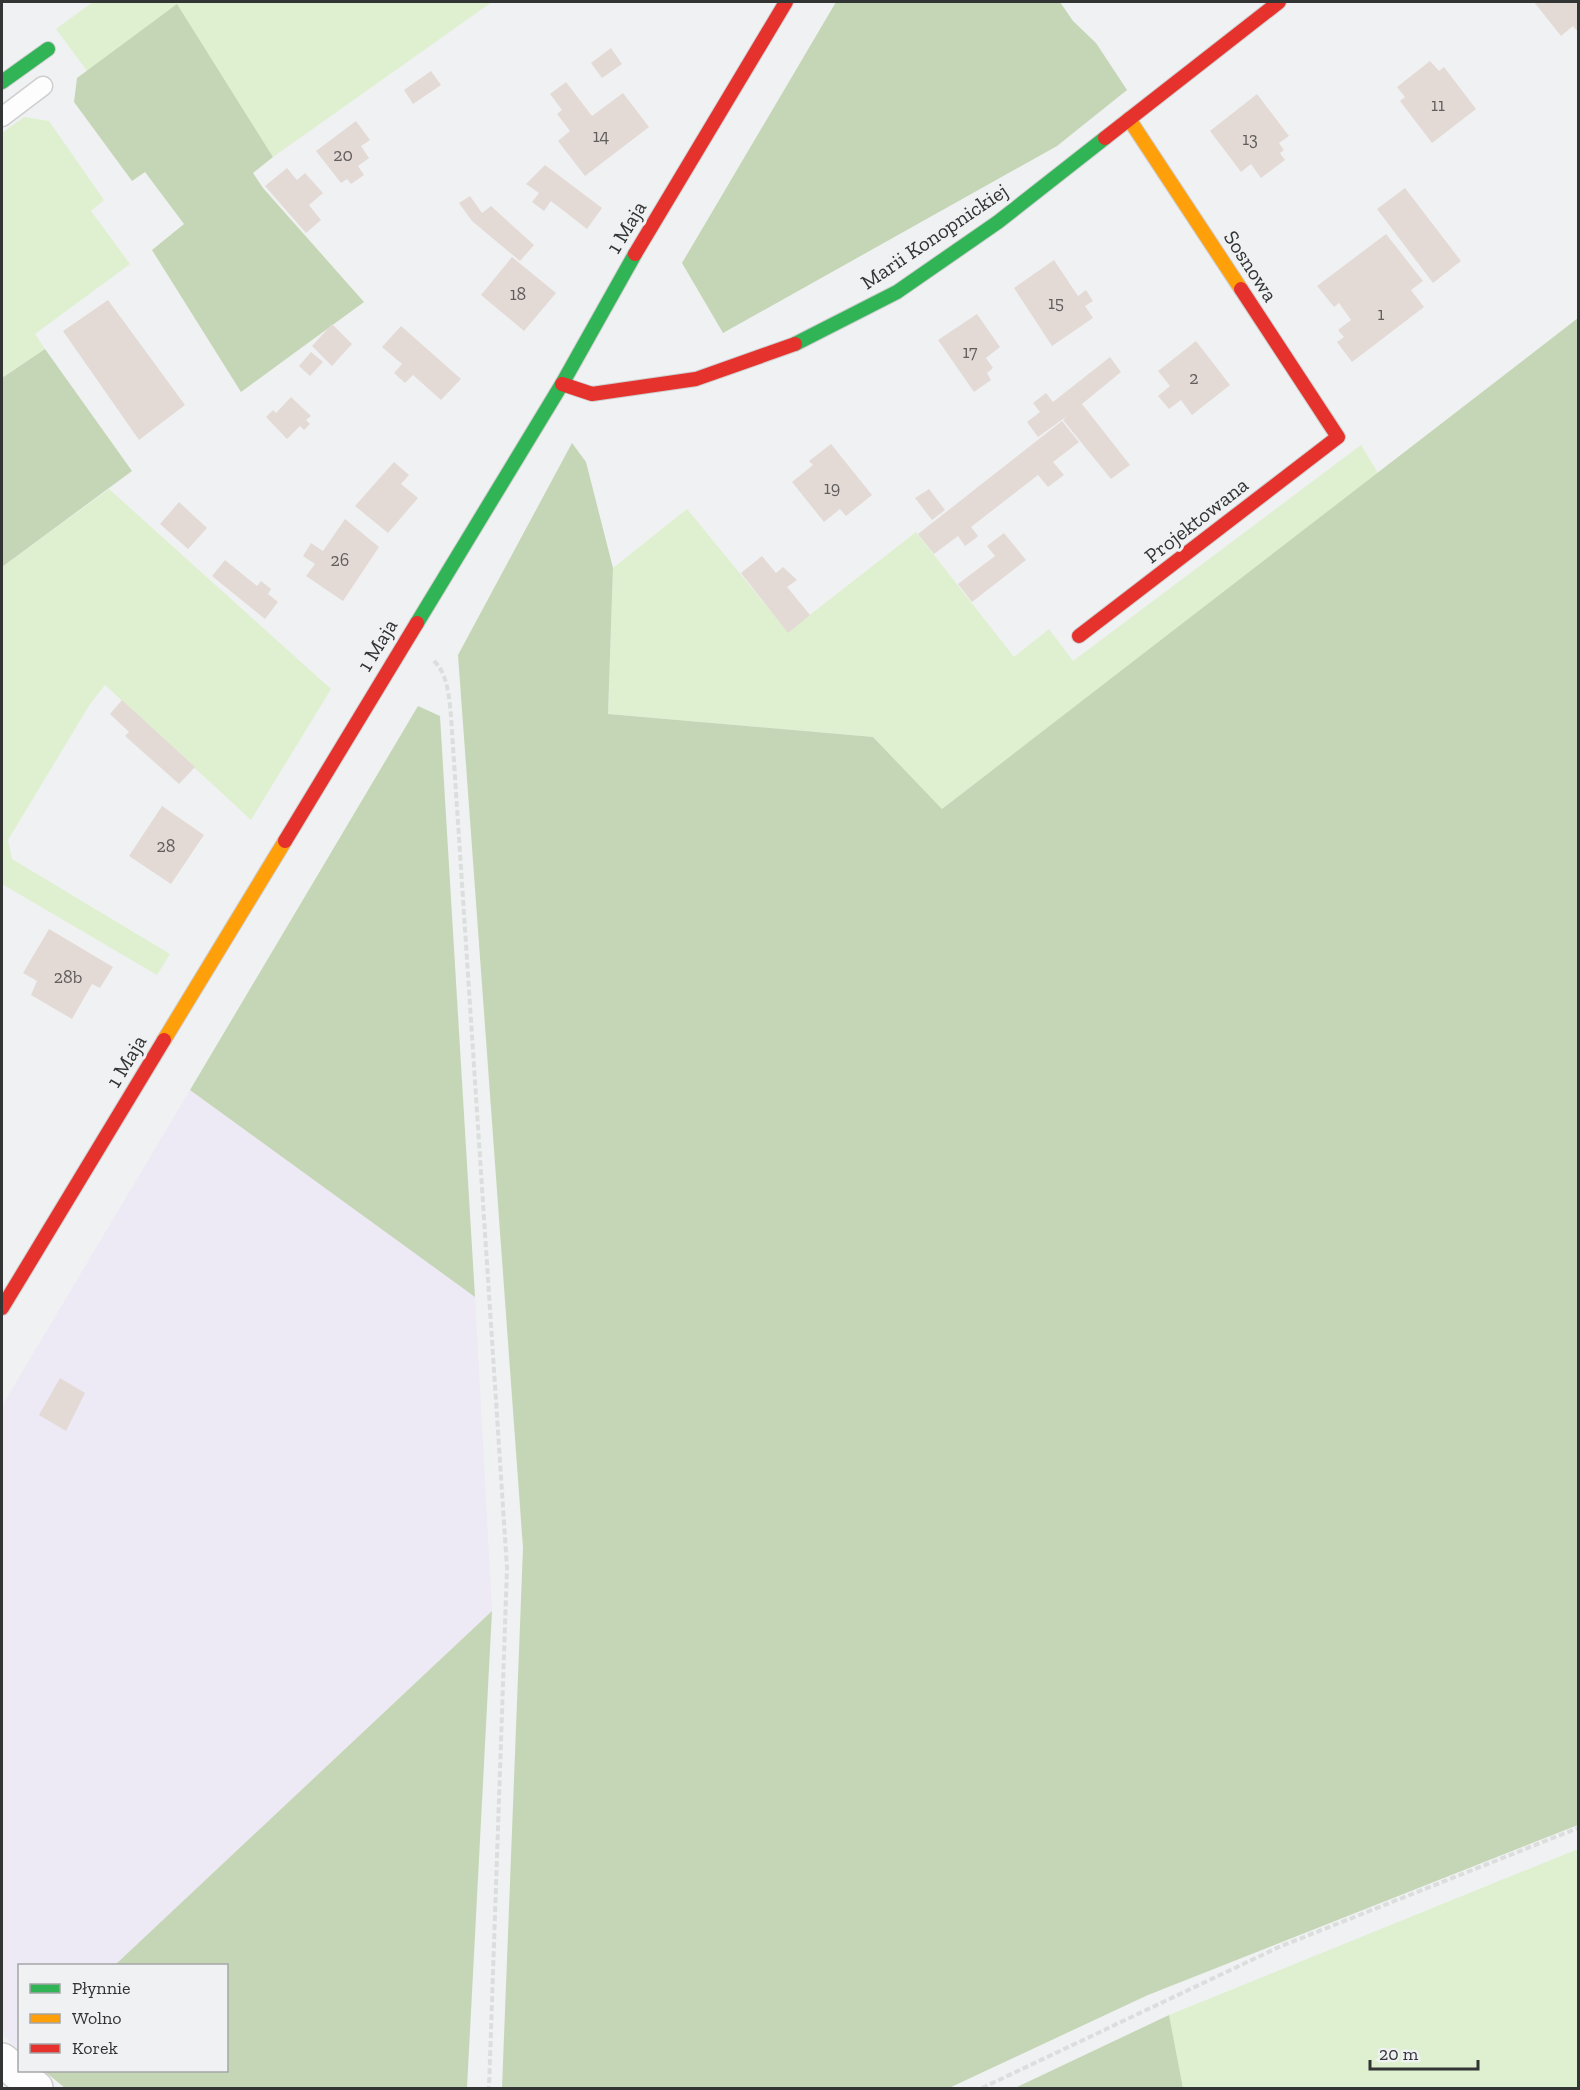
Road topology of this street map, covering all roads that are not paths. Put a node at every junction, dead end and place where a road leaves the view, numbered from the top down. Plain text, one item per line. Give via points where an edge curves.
1 (786, 2) edge
2 (1279, 2) edge
3 (48, 49) dead end
4 (2, 82) edge
5 (43, 87) dead end
6 (2, 117) edge
7 (1129, 118) junction
8 (562, 384) junction
9 (1338, 437) joint
10 (1079, 636) dead end
11 (2, 1308) edge
12 (2, 2060) edge
13 (36, 2088) edge

1 - 8 street, 1 Maja via 618,282
2 - 7 street, Marii Konopnickiej
3 - 4 street
5 - 6 lane
7 - 8 street, Marii Konopnickiej via 998,222 897,292 788,348 696,379 592,394
7 - 9 street, Sosnowa
8 - 11 street, 1 Maja
9 - 10 street, Projektowana
12 - 13 street

